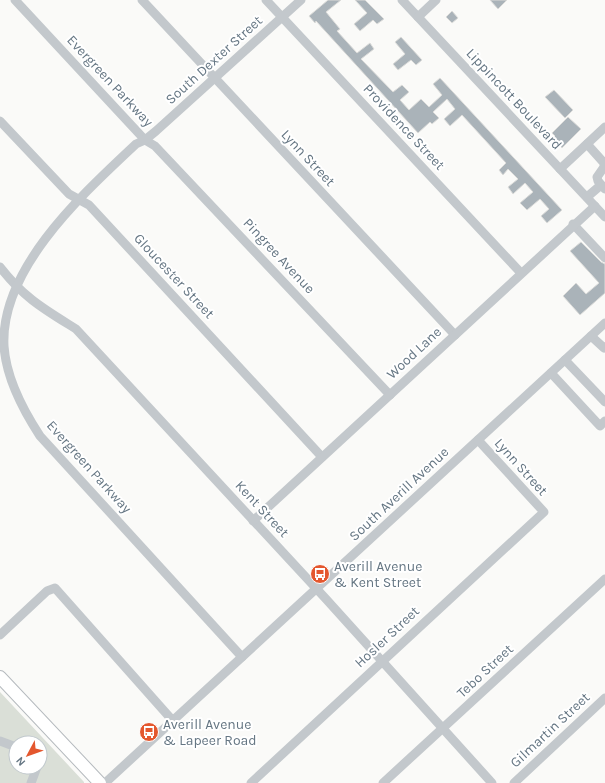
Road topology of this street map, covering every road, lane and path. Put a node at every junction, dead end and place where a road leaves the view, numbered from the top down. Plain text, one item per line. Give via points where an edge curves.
1 (15, 0) edge
2 (142, 0) edge
3 (266, 0) edge
4 (301, 0) edge
5 (402, 0) edge
6 (436, 0) edge
7 (282, 17) junction
8 (418, 17) junction
9 (215, 79) junction
10 (0, 121) edge
11 (605, 127) edge
12 (145, 140) junction
13 (587, 144) junction
14 (560, 169) junction
15 (603, 187) edge
16 (587, 197) junction
17 (78, 199) junction
18 (595, 206) junction
19 (605, 217) edge
20 (573, 224) junction
21 (605, 258) edge
22 (0, 267) edge
23 (521, 273) junction
24 (16, 287) junction
25 (605, 323) edge
26 (455, 335) junction
27 (591, 336) junction
28 (605, 347) edge
29 (565, 360) junction
30 (4, 371) edge
31 (551, 373) junction
32 (390, 395) junction
33 (605, 402) edge
34 (605, 421) edge
35 (478, 440) junction
36 (322, 457) junction
37 (544, 512) joint
38 (253, 521) junction
39 (605, 578) edge
40 (316, 588) junction
41 (0, 635) edge
42 (242, 657) junction
43 (382, 661) junction
44 (0, 677) edge
45 (605, 698) edge
46 (173, 721) junction
47 (443, 728) junction
48 (100, 783) edge
49 (105, 783) edge
50 (250, 783) edge
51 (383, 783) edge
52 (492, 783) edge
53 (514, 783) edge

1 - 12 street, Evergreen Parkway
2 - 9 street, Lynn Street
3 - 7 street, Providence Street
4 - 7 street, South Dexter Street
5 - 8 street, Lippincott Boulevard
6 - 8 street
7 - 9 street, South Dexter Street
7 - 23 street, Providence Street
8 - 14 street, Lippincott Boulevard
9 - 12 street, South Dexter Street
9 - 26 street, Lynn Street
10 - 17 street, Gloucester Street via 69,194
11 - 13 street
12 - 17 street, Evergreen Parkway via 136,144
12 - 32 street, Pingree Avenue via 161,151
13 - 14 street
13 - 15 street via 604,163 598,177
14 - 16 street, Lippincott Boulevard
15 - 16 street
16 - 18 street, Lippincott Boulevard
17 - 24 street, Evergreen Parkway via 40,245
17 - 36 street, Gloucester Street via 89,205
18 - 19 street, Lippincott Boulevard
18 - 20 street, Wood Lane
20 - 21 street
20 - 23 street, Wood Lane
22 - 24 street, Kent Street
23 - 26 street, Wood Lane
24 - 30 street, Evergreen Parkway via 4,322
24 - 38 street, Kent Street via 28,298 76,329
25 - 27 street, South Averill Avenue
26 - 32 street, Wood Lane
27 - 28 street
27 - 29 street, South Averill Avenue
29 - 31 street, South Averill Avenue
29 - 33 street
30 - 42 street, Evergreen Parkway via 26,415 40,436
31 - 34 street via 600,426
31 - 35 street, South Averill Avenue
32 - 36 street, Wood Lane
35 - 37 street, Lynn Street
35 - 40 street, South Averill Avenue
36 - 38 street, Wood Lane
37 - 43 street, Hosler Street
38 - 40 street, Kent Street
39 - 47 street, Tebo Street
40 - 42 street, South Averill Avenue
40 - 43 street, Kent Street
41 - 46 street via 47,591 55,588
42 - 46 street, South Averill Avenue
43 - 47 street, Kent Street
43 - 50 street, Hosler Street
44 - 48 main road
45 - 53 street, Gilmartin Street
46 - 49 street, South Averill Avenue
47 - 51 street, Tebo Street
47 - 52 street, Kent Street

